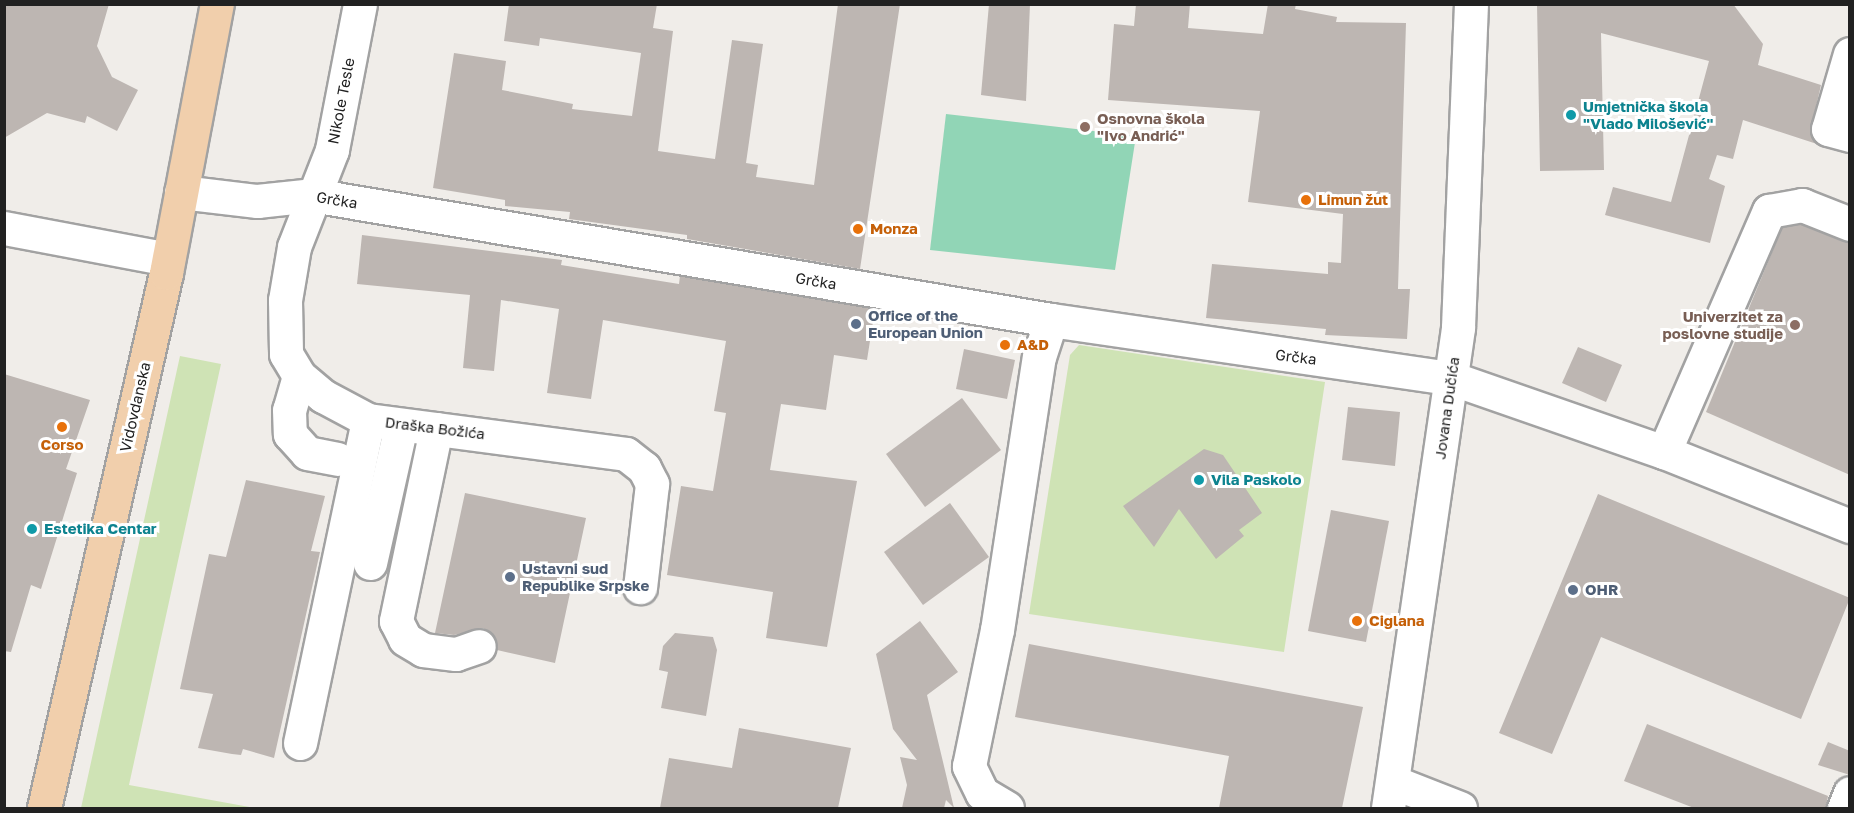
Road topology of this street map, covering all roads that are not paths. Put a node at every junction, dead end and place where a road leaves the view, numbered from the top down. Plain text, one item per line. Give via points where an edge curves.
1 (217, 4) edge
2 (360, 4) edge
3 (1471, 4) edge
4 (1850, 54) edge
5 (1850, 135) edge
6 (181, 192) junction
7 (312, 195) junction
8 (1850, 224) edge
9 (4, 228) edge
10 (168, 259) junction
11 (1051, 320) junction
12 (299, 376) junction
13 (1451, 378) junction
14 (368, 420) junction
15 (401, 425) junction
16 (436, 429) junction
17 (1664, 452) junction
18 (337, 459) dead end
19 (1850, 526) edge
20 (370, 563) dead end
21 (640, 586) dead end
22 (479, 646) dead end
23 (300, 743) dead end
24 (1850, 793) edge
25 (1390, 795) edge
26 (44, 808) edge
27 (1007, 808) edge
28 (1460, 808) edge
29 (1844, 808) edge

1 - 6 main road, Vidovdanska
2 - 7 street, Nikole Tesle via 332,150
3 - 13 street, Jovana Dučića via 1458,327
4 - 5 street via 1828,129
6 - 7 street, Grčka via 257,201
6 - 10 main road, Vidovdanska
7 - 11 street, Grčka
7 - 12 street, Draška Božića via 294,247 283,327 286,354
8 - 17 street via 1802,205 1769,211
9 - 10 street
10 - 26 main road, Vidovdanska
11 - 13 street, Grčka
11 - 27 street via 1039,357 997,630 969,766 982,793
12 - 14 street, Draška Božića via 340,407
12 - 18 street via 289,410 290,434 307,453
13 - 17 street, Grčka
13 - 25 street, Jovana Dučića
14 - 15 street, Draška Božića
14 - 23 street
15 - 16 street, Draška Božića
15 - 20 street
16 - 21 street, Draška Božića via 589,445 626,454 644,468 652,484
16 - 22 street via 396,621 405,639 423,650 456,654
17 - 19 street, Grčka
24 - 29 street
25 - 28 street

